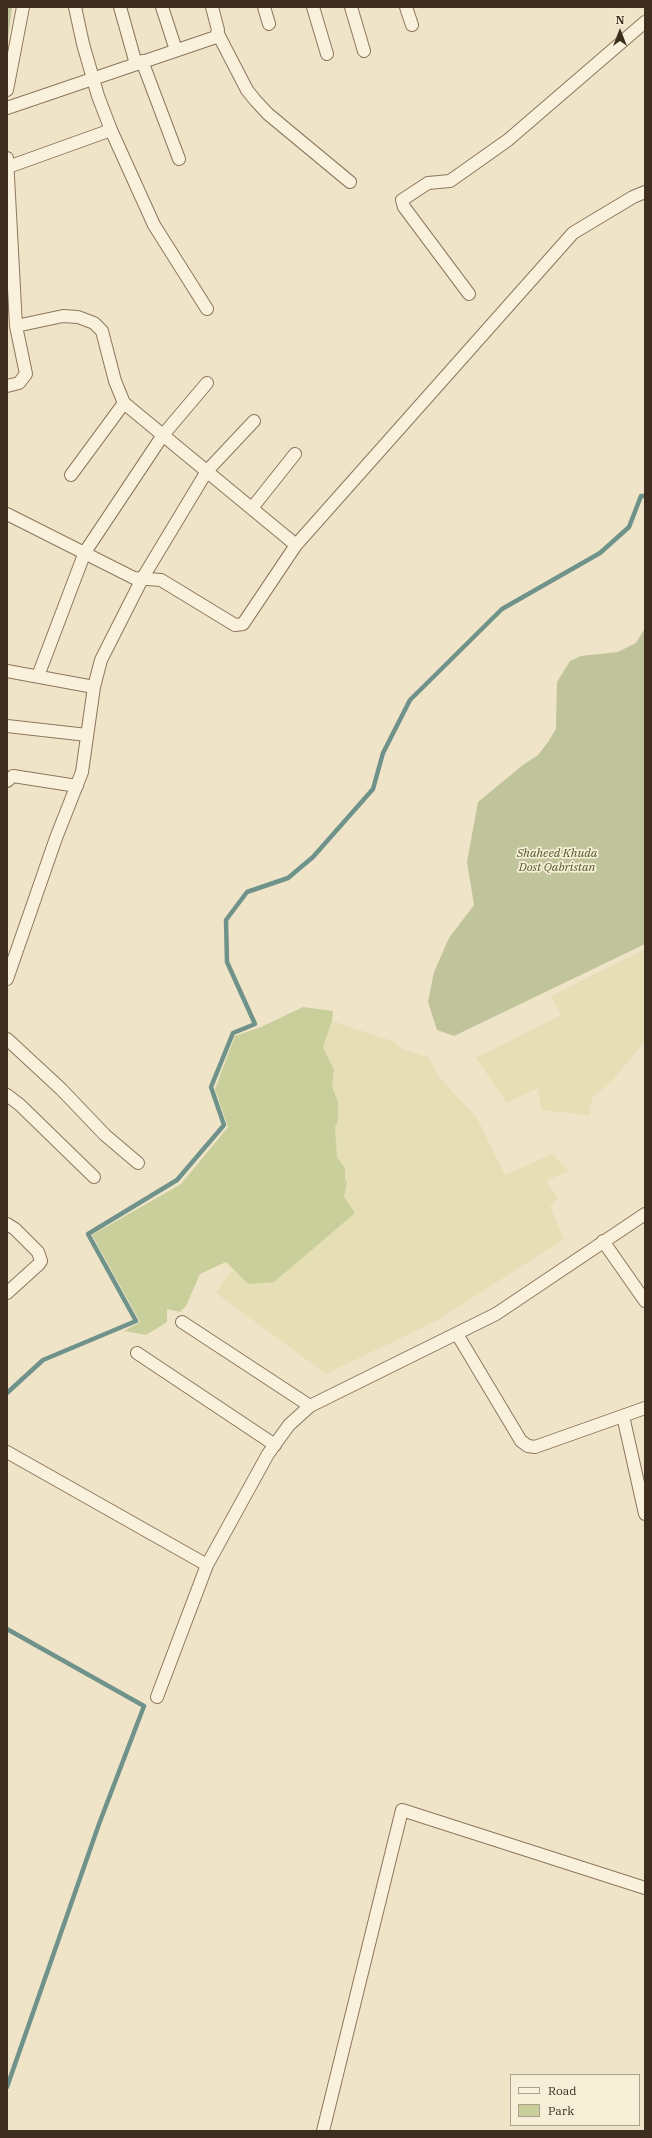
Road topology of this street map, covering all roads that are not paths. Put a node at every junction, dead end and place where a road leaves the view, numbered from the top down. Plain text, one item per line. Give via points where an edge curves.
1 (23, 7) edge
2 (75, 7) edge
3 (120, 7) edge
4 (162, 7) edge
5 (212, 7) edge
6 (264, 7) edge
7 (313, 7) edge
8 (351, 7) edge
9 (406, 7) edge
10 (645, 22) edge
11 (269, 24) dead end
12 (412, 25) dead end
13 (218, 34) junction
14 (176, 50) junction
15 (364, 51) dead end
16 (327, 54) dead end
17 (139, 63) junction
18 (93, 78) junction
19 (7, 90) edge
20 (7, 108) edge
21 (111, 130) junction
22 (180, 159) dead end
23 (7, 163) edge
24 (350, 182) dead end
25 (645, 192) edge
26 (469, 294) dead end
27 (207, 309) dead end
28 (16, 326) junction
29 (207, 383) dead end
30 (7, 386) edge
31 (124, 403) junction
32 (254, 421) dead end
33 (163, 434) junction
34 (295, 454) dead end
35 (207, 471) junction
36 (72, 475) dead end
37 (252, 508) junction
38 (7, 514) edge
39 (296, 545) junction
40 (85, 552) junction
41 (142, 578) junction
42 (7, 671) edge
43 (38, 676) junction
44 (94, 687) junction
45 (7, 726) edge
46 (87, 734) junction
47 (7, 781) edge
48 (77, 786) junction
49 (7, 979) edge
50 (7, 1039) edge
51 (7, 1095) edge
52 (138, 1163) dead end
53 (94, 1177) dead end
54 (645, 1214) edge
55 (7, 1224) edge
56 (603, 1241) junction
57 (7, 1293) edge
58 (645, 1301) edge
59 (182, 1322) dead end
60 (457, 1334) junction
61 (137, 1353) dead end
62 (310, 1406) junction
63 (645, 1408) edge
64 (623, 1416) junction
65 (275, 1445) junction
66 (7, 1452) edge
67 (645, 1514) edge
68 (207, 1565) junction
69 (157, 1698) dead end
70 (645, 1888) edge
71 (322, 2131) edge

1 - 19 street
2 - 18 street
3 - 17 street
4 - 14 street
5 - 13 street
6 - 11 street
7 - 16 street
8 - 15 street
9 - 12 street
10 - 26 street via 508,140 450,181 428,183 402,200 404,207
13 - 14 street via 216,37
13 - 24 street via 254,100
14 - 17 street
17 - 18 street
17 - 22 street
18 - 20 street
18 - 21 street
21 - 23 street
21 - 27 street via 154,224
23 - 28 street
25 - 39 street via 633,196 573,234
28 - 30 street via 26,374 19,383
28 - 31 street via 63,316 78,317 94,323 102,331 115,381
29 - 33 street
31 - 33 street
31 - 36 street
32 - 35 street
33 - 35 street
33 - 40 street
34 - 37 street
35 - 37 street
35 - 41 street
37 - 39 street
38 - 40 street
39 - 41 street via 244,622 238,625 161,580
40 - 41 street via 134,578
40 - 43 street
41 - 44 street via 101,660
42 - 43 street
43 - 44 street
44 - 46 street
45 - 46 street
46 - 48 street via 82,772
47 - 48 street via 13,776
48 - 49 street via 56,838
50 - 52 street via 61,1089 105,1135
51 - 53 street
54 - 56 street
55 - 57 street via 38,1252 41,1260 40,1264
56 - 58 street
56 - 60 street via 496,1314
59 - 62 street
60 - 62 street
60 - 64 street via 521,1441 528,1446 534,1447
61 - 65 street
62 - 65 street via 289,1425
63 - 64 street
64 - 67 street
65 - 68 street
66 - 68 street
68 - 69 street
70 - 71 street via 402,1810

